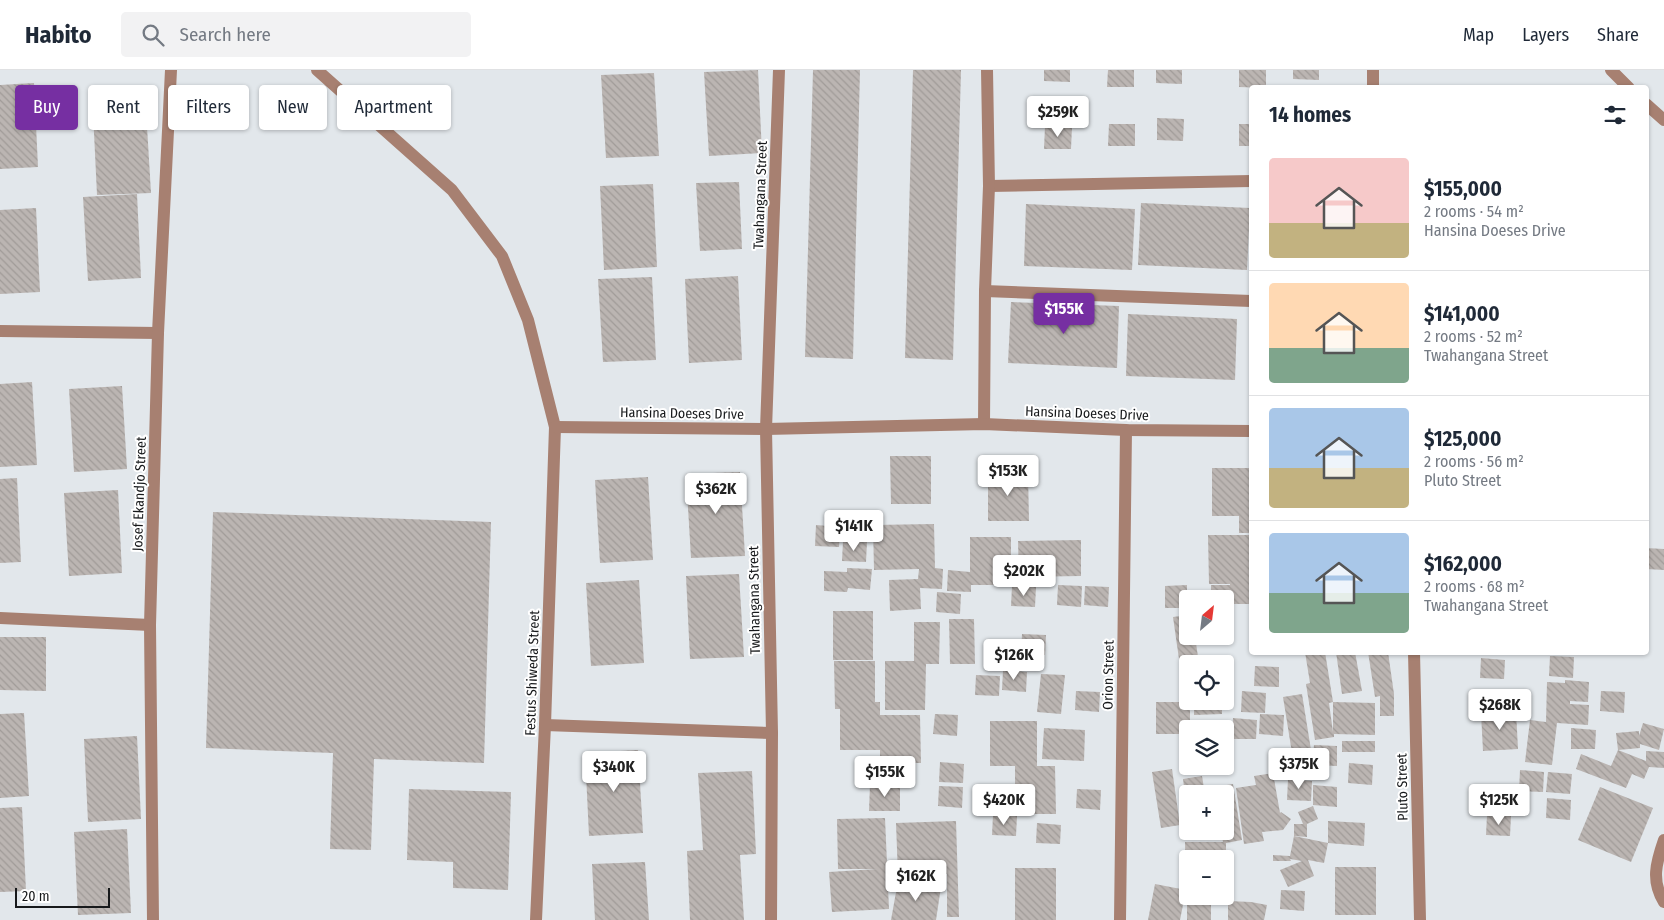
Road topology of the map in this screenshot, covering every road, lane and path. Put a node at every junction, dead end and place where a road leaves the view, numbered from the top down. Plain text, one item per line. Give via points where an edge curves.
1 (171, 70) edge
2 (317, 70) edge
3 (779, 70) edge
4 (987, 70) edge
5 (1373, 70) edge
6 (1612, 70) edge
7 (1373, 85) edge
8 (1626, 85) edge
9 (1649, 107) edge
10 (1664, 120) edge
11 (1249, 181) edge
12 (989, 186) junction
13 (985, 291) junction
14 (1249, 301) edge
15 (0, 331) edge
16 (158, 334) junction
17 (984, 424) junction
18 (555, 427) junction
19 (766, 429) junction
20 (1126, 430) junction
21 (1249, 431) edge
22 (0, 618) edge
23 (150, 625) junction
24 (1414, 655) edge
25 (546, 725) junction
26 (772, 733) junction
27 (1664, 840) edge
28 (1664, 902) edge
29 (154, 920) edge
30 (536, 920) edge
31 (771, 920) edge
32 (1120, 920) edge
33 (1420, 920) edge

1 - 16 street, Josef Ekandjo Street
2 - 18 street via 452,190 502,256 528,320
3 - 19 street, Twahangana Street
4 - 12 street
5 - 7 street
6 - 8 street
9 - 10 street
11 - 12 street
12 - 13 street
13 - 14 street
13 - 17 street
15 - 16 street
16 - 23 street, Josef Ekandjo Street
17 - 19 street, Hansina Doeses Drive
17 - 20 street, Hansina Doeses Drive
18 - 19 street, Hansina Doeses Drive
18 - 25 street, Festus Shiweda Street
19 - 26 street, Twahangana Street
20 - 21 street, Hansina Doeses Drive
20 - 32 street, Orion Street
22 - 23 street
23 - 29 street, Josef Ekandjo Street
24 - 33 street, Pluto Street
25 - 26 street
25 - 30 street, Festus Shiweda Street
26 - 31 street, Twahangana Street
27 - 28 street via 1657,860 1657,890

